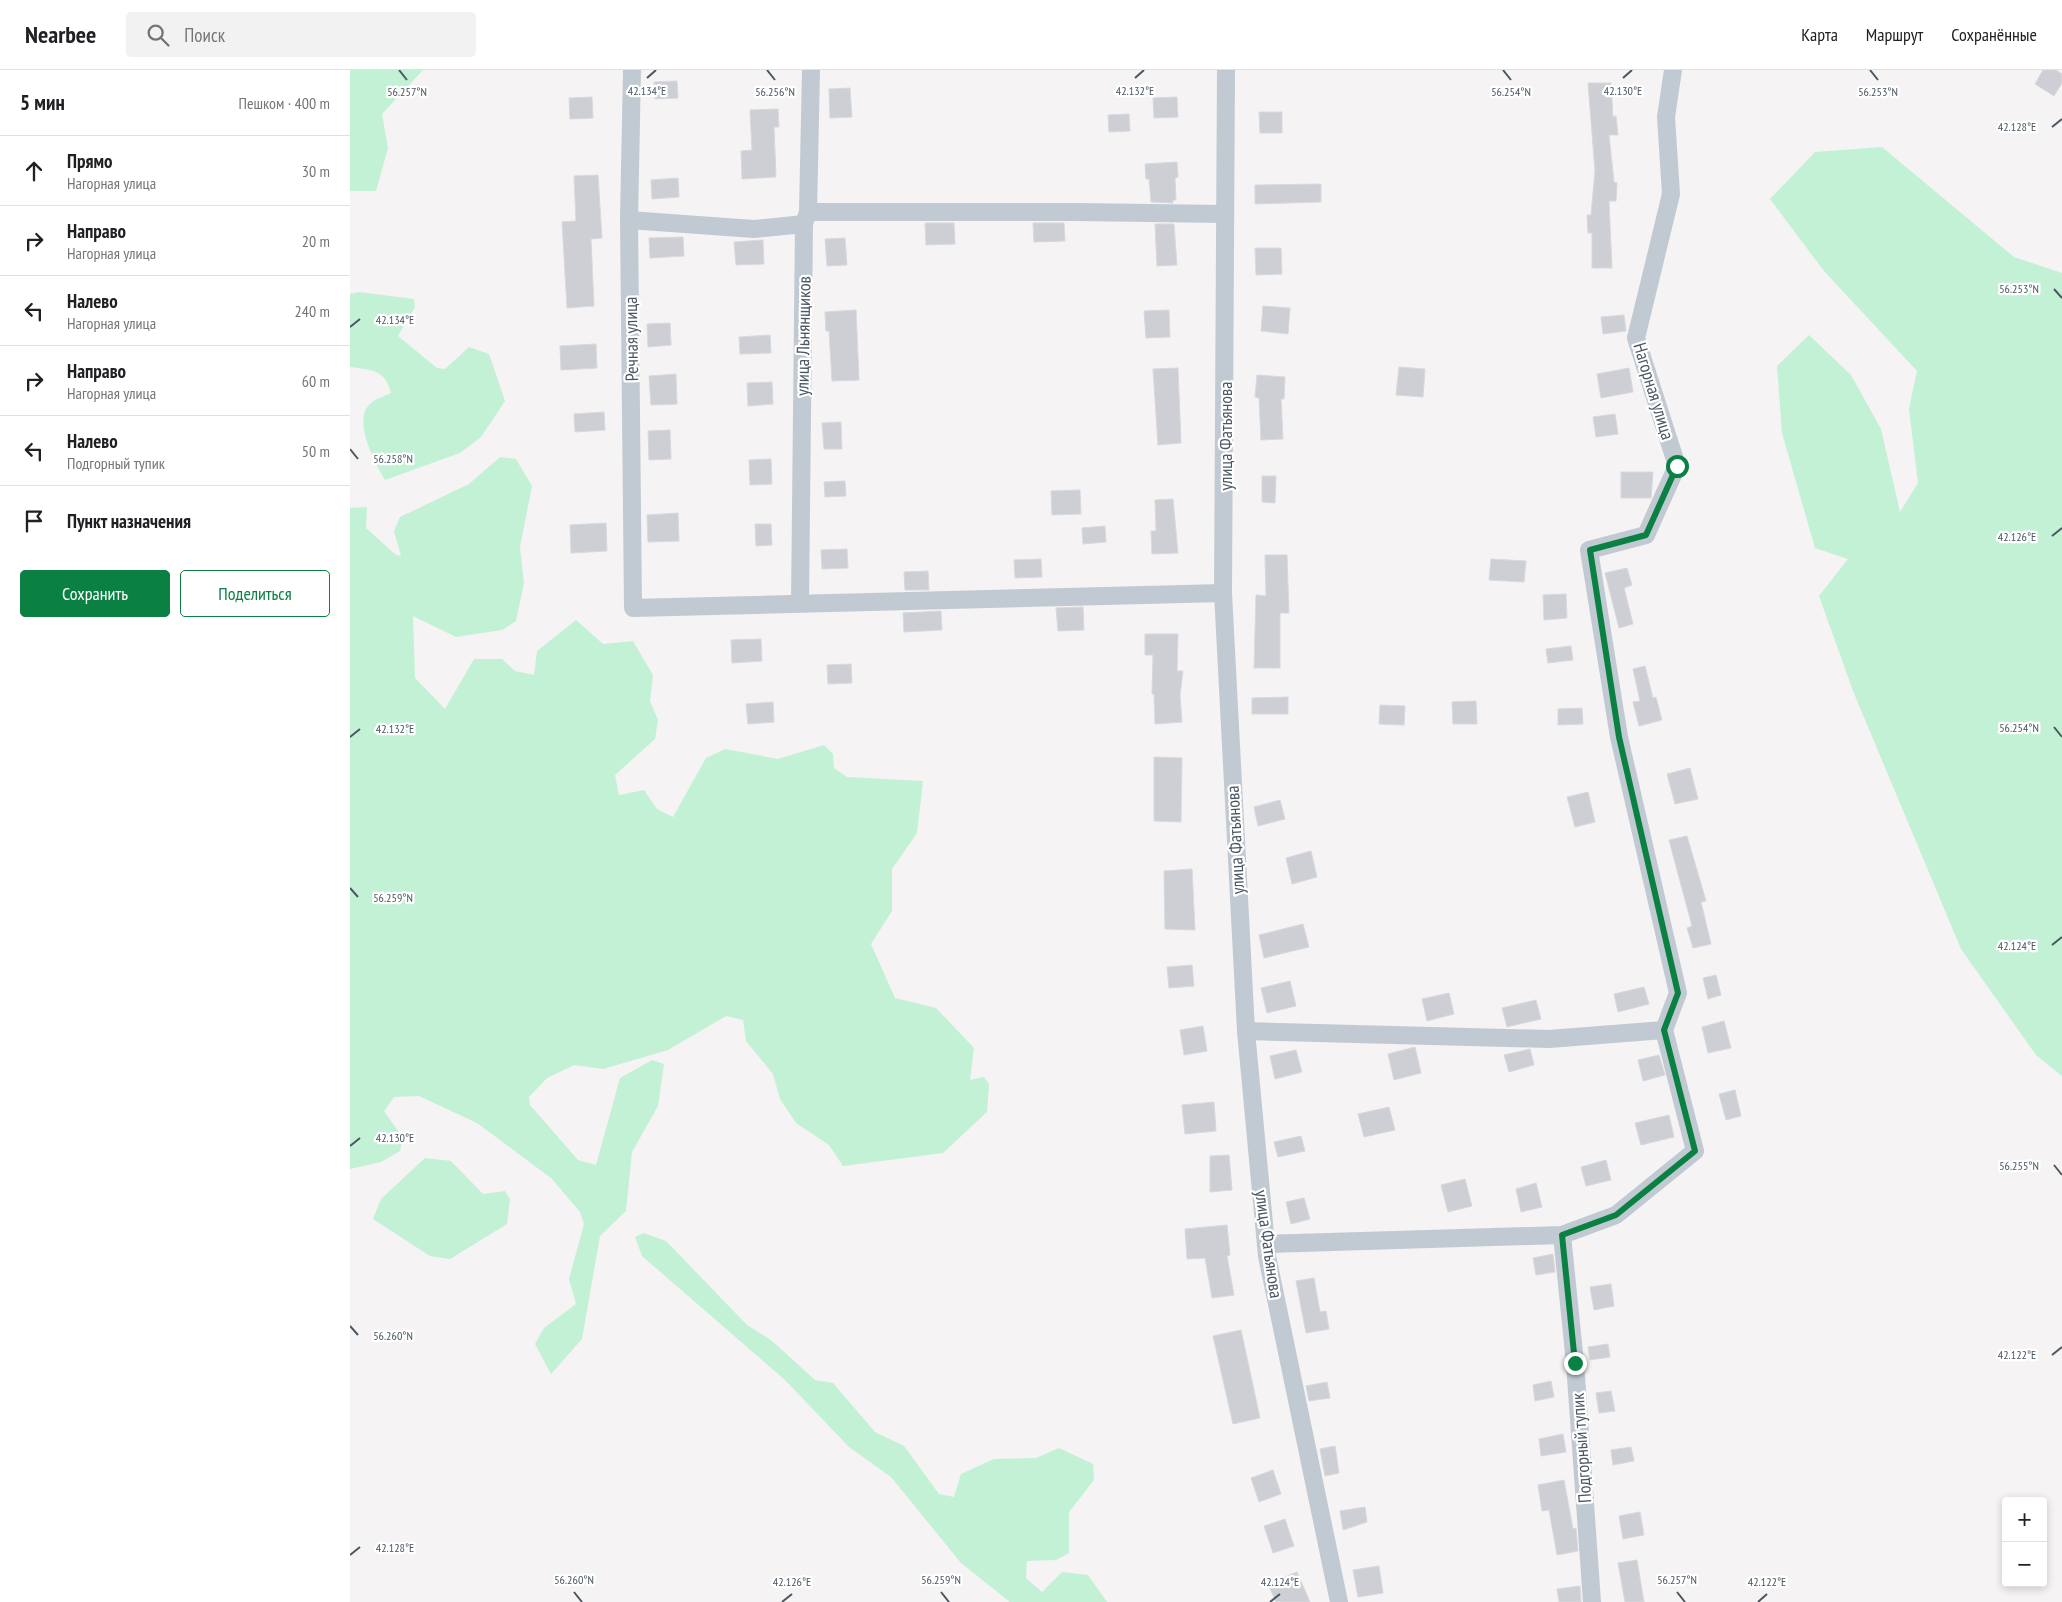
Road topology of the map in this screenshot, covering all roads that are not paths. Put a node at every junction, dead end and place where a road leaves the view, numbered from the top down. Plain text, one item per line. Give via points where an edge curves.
1 (632, 70) edge
2 (811, 70) edge
3 (1226, 70) edge
4 (1674, 70) edge
5 (1225, 214) junction
6 (806, 218) junction
7 (629, 220) junction
8 (1223, 594) junction
9 (800, 603) junction
10 (1664, 1030) junction
11 (1246, 1031) junction
12 (1562, 1235) junction
13 (1266, 1244) junction
14 (1339, 1602) edge
15 (1592, 1602) edge

1 - 7 street, Речная улица
2 - 6 street, улица Льнянщиков
3 - 5 street, улица Фатьянова
4 - 10 street, Нагорная улица via 1666,117 1671,194 1636,338 1677,466 1646,535 1590,550 1619,737 1678,993
5 - 6 street via 1075,212
5 - 8 street, улица Фатьянова
6 - 7 street via 754,229
6 - 9 street, улица Льнянщиков
7 - 9 street, Речная улица via 633,608
8 - 9 street
8 - 11 street, улица Фатьянова
10 - 11 street via 1549,1039
10 - 12 street via 1695,1151 1616,1215
11 - 13 street, улица Фатьянова
12 - 13 street
12 - 15 street, Подгорный тупик via 1575,1363
13 - 14 street, улица Фатьянова

